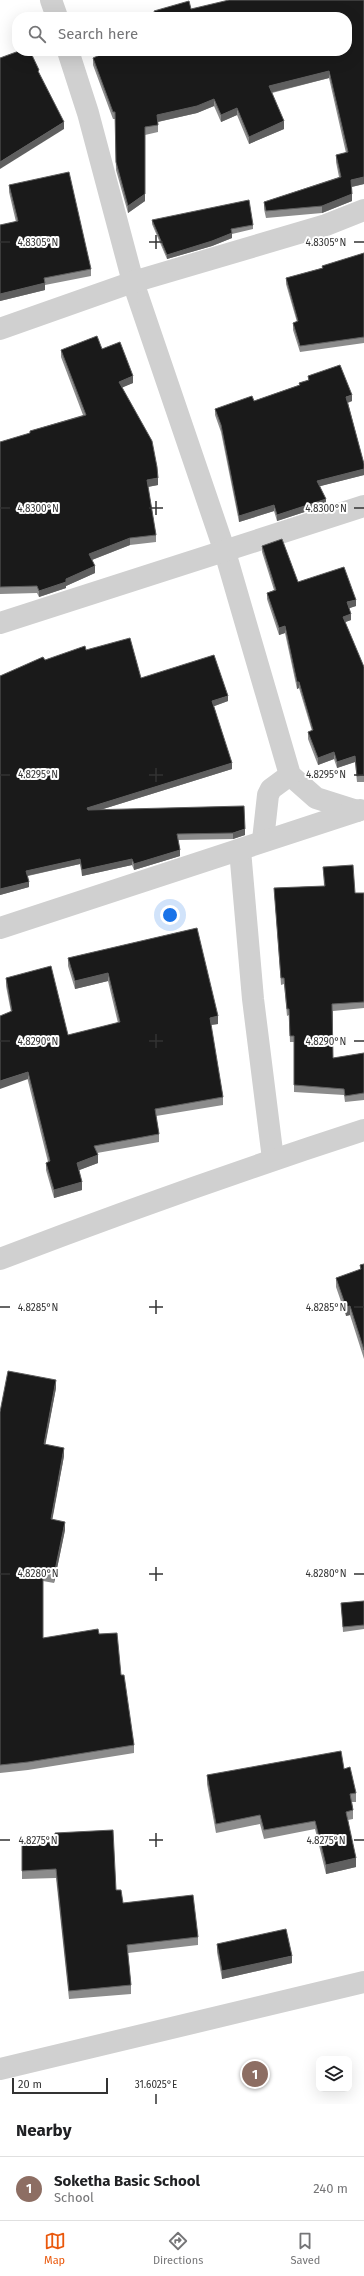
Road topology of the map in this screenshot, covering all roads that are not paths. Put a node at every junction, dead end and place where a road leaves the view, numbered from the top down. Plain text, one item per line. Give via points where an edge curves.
1 (51, 0) edge
2 (55, 12) edge
3 (70, 56) edge
4 (364, 210) edge
5 (133, 282) junction
6 (0, 329) edge
7 (364, 506) edge
8 (225, 552) junction
9 (0, 623) edge
10 (290, 775) junction
11 (360, 810) edge
12 (262, 840) junction
13 (240, 850) junction
14 (0, 928) edge
15 (364, 1130) edge
16 (273, 1159) junction
17 (0, 1259) edge
18 (364, 1982) edge
19 (0, 2069) edge

1 - 2 street
3 - 5 street via 88,113
4 - 5 street via 326,225
5 - 6 street
5 - 8 street
7 - 8 street
8 - 9 street
8 - 10 street
10 - 11 street via 316,798
10 - 12 street via 268,794
11 - 12 street
12 - 13 street
13 - 14 street
13 - 16 street via 253,999
15 - 16 street
16 - 17 street
18 - 19 street

